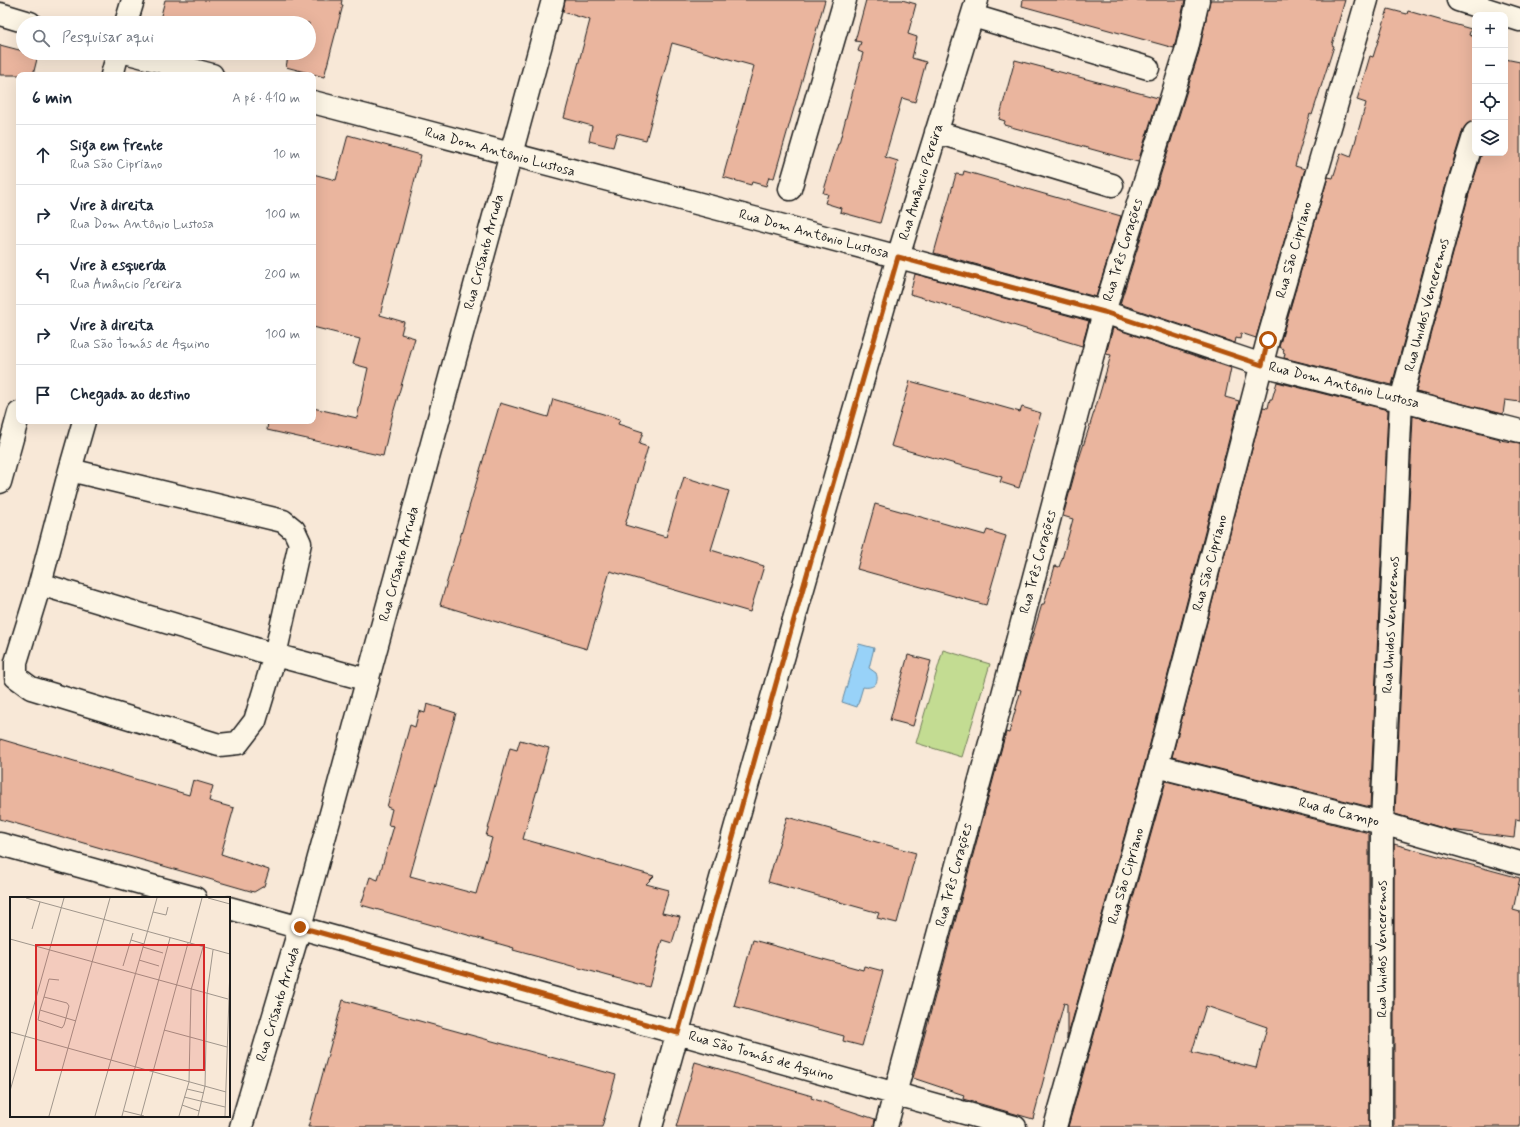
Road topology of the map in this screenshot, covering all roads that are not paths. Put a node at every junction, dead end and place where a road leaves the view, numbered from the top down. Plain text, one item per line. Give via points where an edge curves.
1 (133, 0) edge
2 (553, 0) edge
3 (845, 0) edge
4 (1198, 0) edge
5 (1367, 0) edge
6 (1458, 0) edge
7 (975, 8) edge
8 (0, 14) edge
9 (128, 16) edge
10 (16, 19) edge
11 (1512, 23) edge
12 (116, 60) edge
13 (155, 60) edge
14 (1148, 68) dead end
15 (113, 72) edge
16 (201, 72) edge
17 (316, 103) edge
18 (936, 132) junction
19 (1472, 143) edge
20 (511, 155) junction
21 (1112, 185) dead end
22 (790, 189) dead end
23 (898, 257) junction
24 (1104, 312) junction
25 (1262, 365) junction
26 (1401, 400) junction
27 (16, 424) edge
28 (83, 424) edge
29 (1520, 431) edge
30 (70, 470) junction
31 (0, 482) edge
32 (40, 584) junction
33 (275, 655) junction
34 (368, 680) junction
35 (1157, 766) junction
36 (1382, 823) junction
37 (0, 844) edge
38 (1520, 862) edge
39 (191, 897) edge
40 (230, 908) edge
41 (300, 927) junction
42 (678, 1033) junction
43 (894, 1093) junction
44 (241, 1127) edge
45 (651, 1127) edge
46 (886, 1127) edge
47 (1015, 1127) edge
48 (1055, 1127) edge
49 (1381, 1127) edge

1 - 9 street
2 - 20 street, Rua Crisanto Arruda
3 - 22 street
4 - 24 street, Rua Três Corações via 1187,48
5 - 25 street, Rua São Cipriano
6 - 11 street
7 - 14 street
7 - 18 street, Rua Amâncio Pereira
8 - 10 street
12 - 15 street
13 - 16 street
17 - 20 street, Rua Dom Antônio Lustosa
18 - 21 street
18 - 23 street, Rua Amâncio Pereira
19 - 26 street, Rua Unidos Venceremos
20 - 23 street, Rua Dom Antônio Lustosa
20 - 34 street, Rua Crisanto Arruda
23 - 24 street, Rua Dom Antônio Lustosa
23 - 42 street, Rua Amâncio Pereira
24 - 25 street, Rua Dom Antônio Lustosa
24 - 43 street, Rua Três Corações
25 - 26 street, Rua Dom Antônio Lustosa
25 - 35 street, Rua São Cipriano
26 - 29 street, Rua Dom Antônio Lustosa
26 - 36 street, Rua Unidos Venceremos
27 - 31 street
28 - 30 street
30 - 32 street
30 - 33 street via 283,521 294,530 300,543
32 - 33 street
32 - 33 street via 16,662 16,677 32,688 219,745 238,743 255,721
33 - 34 street
34 - 41 street, Rua Crisanto Arruda
35 - 36 street, Rua do Campo
35 - 48 street, Rua São Cipriano
36 - 38 street, Rua do Campo
36 - 49 street, Rua Unidos Venceremos
37 - 39 street
40 - 41 street, Rua São Tomás de Aquino
41 - 42 street, Rua São Tomás de Aquino
41 - 44 street, Rua Crisanto Arruda
42 - 43 street, Rua São Tomás de Aquino
42 - 45 street, Rua Amâncio Pereira
43 - 46 street, Rua Três Corações
43 - 47 street, Rua São Tomás de Aquino

